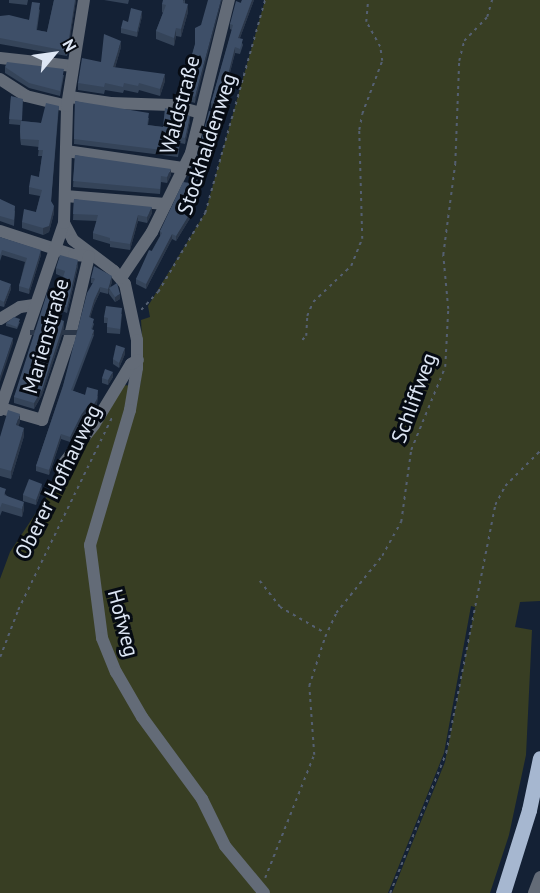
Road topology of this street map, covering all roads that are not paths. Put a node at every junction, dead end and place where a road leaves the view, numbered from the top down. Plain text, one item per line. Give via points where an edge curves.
1 (84, 0) edge
2 (229, 0) edge
3 (0, 58) edge
4 (72, 66) junction
5 (0, 79) edge
6 (68, 101) junction
7 (200, 113) junction
8 (66, 151) junction
9 (183, 168) junction
10 (65, 196) junction
11 (166, 204) junction
12 (64, 223) junction
13 (0, 231) edge
14 (53, 248) junction
15 (89, 256) junction
16 (121, 278) junction
17 (34, 305) junction
18 (0, 319) edge
19 (138, 360) junction
20 (0, 409) edge
21 (64, 463) dead end
22 (540, 758) edge
23 (540, 877) edge
24 (262, 890) edge
25 (503, 893) edge
26 (534, 893) edge

1 - 4 street
2 - 7 street, Waldstraße
3 - 4 street
4 - 6 street
5 - 6 street via 26,96
6 - 7 street via 171,105
6 - 8 street
7 - 9 street, Waldstraße
8 - 9 street
8 - 10 street
9 - 11 street, Waldstraße
10 - 11 street
10 - 12 street
11 - 16 street, Waldstraße
12 - 14 street
12 - 15 street via 73,240
13 - 14 street
14 - 15 street
14 - 17 street
15 - 16 street
15 - 20 street, Marienstraße via 69,340 42,420
16 - 19 street, Hofweg via 133,312
17 - 18 street via 20,307
17 - 20 street
19 - 21 street
19 - 24 street, Hofweg via 124,433 90,544 98,622 110,660 135,706 202,799 225,846
22 - 25 main road via 529,810
23 - 26 street

